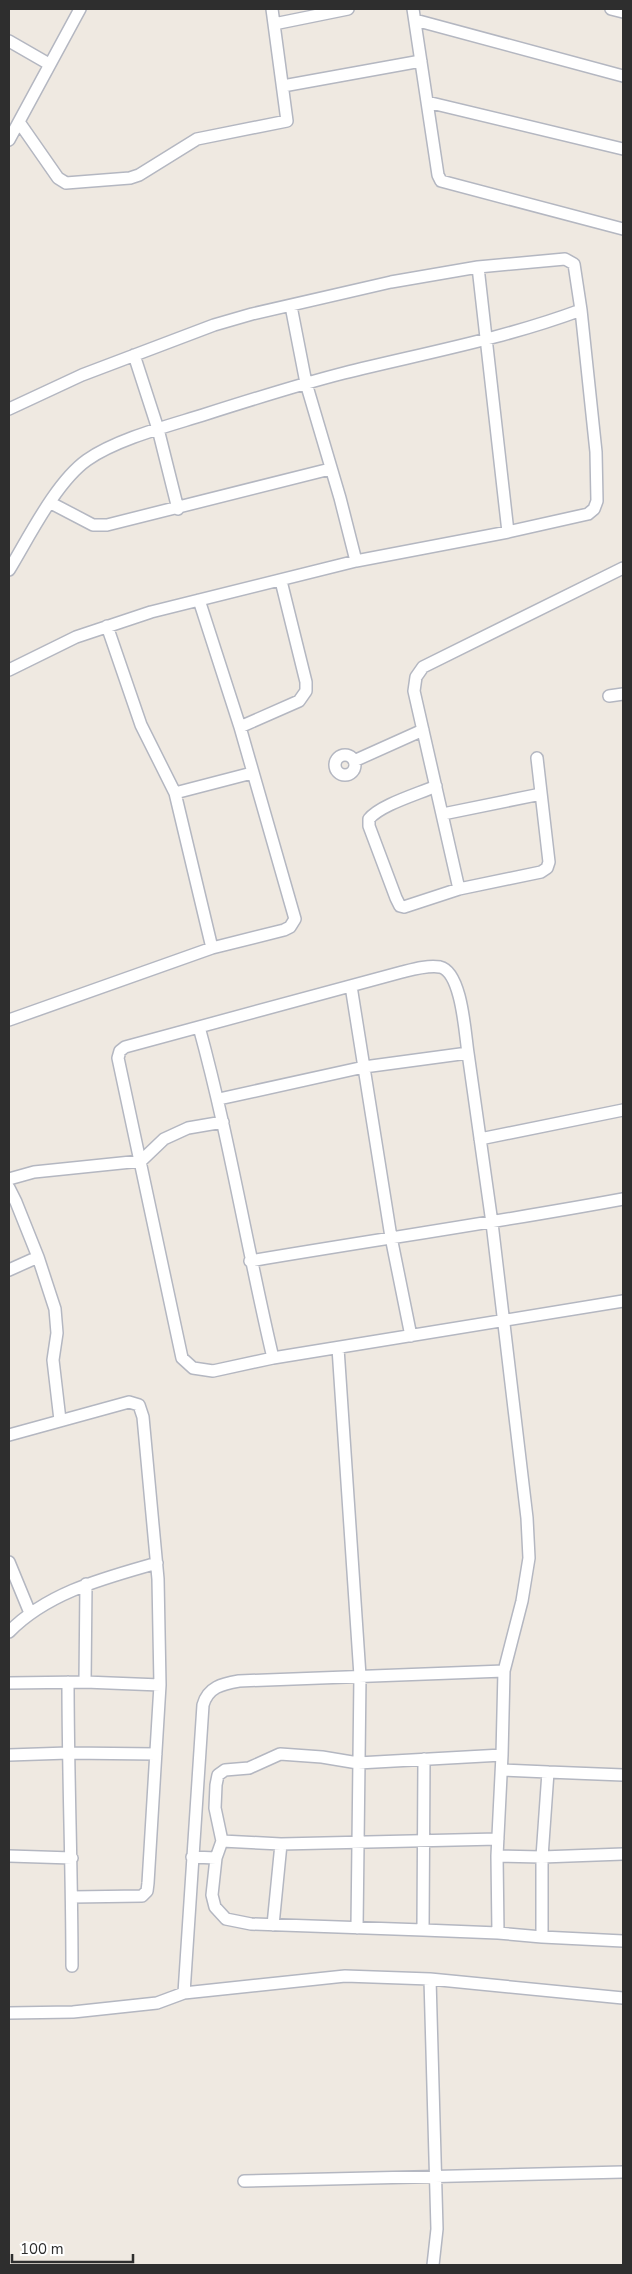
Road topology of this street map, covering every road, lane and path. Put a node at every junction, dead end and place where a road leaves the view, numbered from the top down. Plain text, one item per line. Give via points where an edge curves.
1 (80, 9) edge
2 (272, 9) edge
3 (348, 9) edge
4 (611, 9) edge
5 (623, 12) edge
6 (414, 15) edge
7 (274, 24) junction
8 (9, 41) edge
9 (421, 61) junction
10 (48, 64) junction
11 (623, 76) edge
12 (283, 86) junction
13 (427, 102) junction
14 (19, 122) junction
15 (9, 140) edge
16 (623, 149) edge
17 (623, 229) edge
18 (478, 266) junction
19 (291, 306) junction
20 (581, 310) junction
21 (486, 341) junction
22 (134, 355) junction
23 (306, 383) junction
24 (9, 409) edge
25 (158, 429) junction
26 (330, 469) junction
27 (51, 503) junction
28 (178, 509) junction
29 (508, 532) junction
30 (356, 561) junction
31 (623, 568) edge
32 (9, 570) edge
33 (281, 581) junction
34 (199, 600) junction
35 (107, 626) junction
36 (9, 670) edge
37 (623, 694) edge
38 (609, 696) dead end
39 (240, 727) junction
40 (423, 730) junction
41 (537, 758) dead end
42 (354, 761) dead end
43 (252, 773) junction
44 (436, 786) junction
45 (175, 793) junction
46 (541, 794) junction
47 (444, 814) junction
48 (459, 889) junction
49 (212, 948) junction
50 (351, 986) junction
51 (9, 1020) edge
52 (199, 1027) junction
53 (468, 1053) junction
54 (364, 1067) junction
55 (219, 1099) junction
56 (623, 1110) edge
57 (223, 1122) junction
58 (480, 1139) junction
59 (141, 1161) junction
60 (9, 1180) edge
61 (9, 1188) edge
62 (623, 1199) edge
63 (492, 1223) junction
64 (391, 1237) junction
65 (38, 1257) junction
66 (250, 1261) junction
67 (9, 1270) edge
68 (623, 1301) edge
69 (503, 1321) junction
70 (411, 1336) junction
71 (338, 1348) junction
72 (273, 1358) junction
73 (60, 1420) junction
74 (9, 1435) edge
75 (9, 1562) edge
76 (157, 1563) junction
77 (86, 1584) junction
78 (30, 1613) junction
79 (9, 1632) edge
80 (504, 1671) junction
81 (360, 1676) junction
82 (68, 1682) junction
83 (85, 1682) junction
84 (9, 1683) edge
85 (160, 1685) junction
86 (68, 1753) junction
87 (156, 1754) junction
88 (9, 1755) edge
89 (502, 1755) junction
90 (424, 1759) junction
91 (358, 1763) junction
92 (502, 1770) junction
93 (548, 1772) junction
94 (623, 1775) edge
95 (498, 1839) junction
96 (359, 1840) junction
97 (222, 1841) junction
98 (423, 1841) junction
99 (281, 1844) junction
100 (623, 1854) edge
101 (9, 1856) edge
102 (497, 1856) junction
103 (192, 1857) junction
104 (542, 1857) junction
105 (72, 1858) junction
106 (216, 1858) junction
107 (72, 1897) junction
108 (273, 1925) junction
109 (356, 1928) junction
110 (423, 1930) junction
111 (498, 1933) junction
112 (542, 1937) junction
113 (623, 1941) edge
114 (72, 1966) dead end
115 (430, 1979) junction
116 (184, 1993) junction
117 (623, 1998) edge
118 (9, 2013) edge
119 (623, 2172) edge
120 (436, 2176) junction
121 (244, 2181) dead end
122 (433, 2265) edge

1 - 10 street
2 - 7 street
3 - 7 street
4 - 5 street
6 - 9 street
6 - 11 street
7 - 12 street
8 - 10 street
9 - 12 street
9 - 13 street
10 - 14 street
12 - 14 street via 287,120 197,139 130,178 62,182
13 - 16 street
13 - 17 street via 441,181
14 - 15 street
18 - 19 street via 391,282
18 - 20 street via 570,260 575,268
18 - 21 street
19 - 22 street via 214,325
19 - 23 street
20 - 21 street
20 - 29 street via 596,452 597,501 588,514
21 - 23 street
21 - 29 street
22 - 24 street
22 - 25 street
23 - 25 street
23 - 26 street
25 - 27 street via 108,448 86,461 70,476
25 - 28 street
26 - 28 street
26 - 30 street
27 - 28 street via 93,524 107,526
27 - 32 street
29 - 30 street
30 - 33 street
31 - 40 street via 423,666 416,678 414,691
33 - 34 street
33 - 39 street via 306,691 299,701
34 - 35 street
34 - 39 street
35 - 36 street via 76,636
35 - 45 street via 141,725
37 - 38 street
39 - 43 street
40 - 42 street
40 - 44 street
41 - 46 street
43 - 45 street
43 - 49 street via 295,919 284,930
44 - 47 street
44 - 48 street via 372,814 368,819 369,826 400,906
45 - 49 street
46 - 47 street
46 - 48 street via 547,868
47 - 48 street
49 - 51 street
50 - 52 street
50 - 53 street via 402,972 442,968 457,986
50 - 54 street
52 - 55 street
52 - 59 street via 125,1046 120,1051 118,1058
53 - 54 street
53 - 58 street
54 - 55 street
54 - 64 street
55 - 57 street
56 - 58 street
57 - 59 street via 188,1128 164,1139
57 - 66 street
58 - 63 street
59 - 60 street via 34,1172
59 - 72 street via 182,1358 193,1368 213,1371
61 - 65 street
62 - 63 street
63 - 64 street
63 - 69 street
64 - 66 street
64 - 70 street
65 - 67 street
65 - 73 street via 57,1321 53,1360
66 - 72 street
68 - 69 street
69 - 70 street
69 - 80 street via 529,1558
70 - 71 street
71 - 72 street
71 - 81 street
73 - 74 street
73 - 76 street via 129,1402 139,1405 143,1417
75 - 78 street
76 - 77 street
76 - 85 street
77 - 78 street
77 - 83 street
78 - 79 street
80 - 81 street
80 - 89 street
81 - 91 street
81 - 103 street via 239,1681 210,1690 203,1705
82 - 83 street
82 - 84 street
82 - 86 street
83 - 85 street
85 - 87 street
86 - 87 street
86 - 88 street
86 - 105 street
87 - 107 street via 147,1891 142,1896
89 - 90 street
89 - 92 street
90 - 91 street
90 - 98 street
91 - 96 street
91 - 97 street via 280,1754 250,1768 225,1770 218,1775 215,1808
92 - 93 street
92 - 95 street
93 - 94 street
93 - 104 street
95 - 98 street
95 - 102 street
96 - 98 street
96 - 99 street
96 - 109 street
97 - 99 street
97 - 106 street
98 - 110 street
99 - 108 street
100 - 104 street
101 - 105 street
102 - 104 street
102 - 111 street
103 - 106 street
103 - 116 street
104 - 112 street
105 - 107 street
106 - 108 street via 212,1895 220,1914 226,1919
107 - 114 street
108 - 109 street
109 - 110 street
110 - 111 street
111 - 112 street
112 - 113 street
115 - 116 street via 345,1976
115 - 117 street
115 - 120 street
116 - 118 street via 138,2005 73,2012
119 - 120 street
120 - 121 street
120 - 122 street via 437,2230

